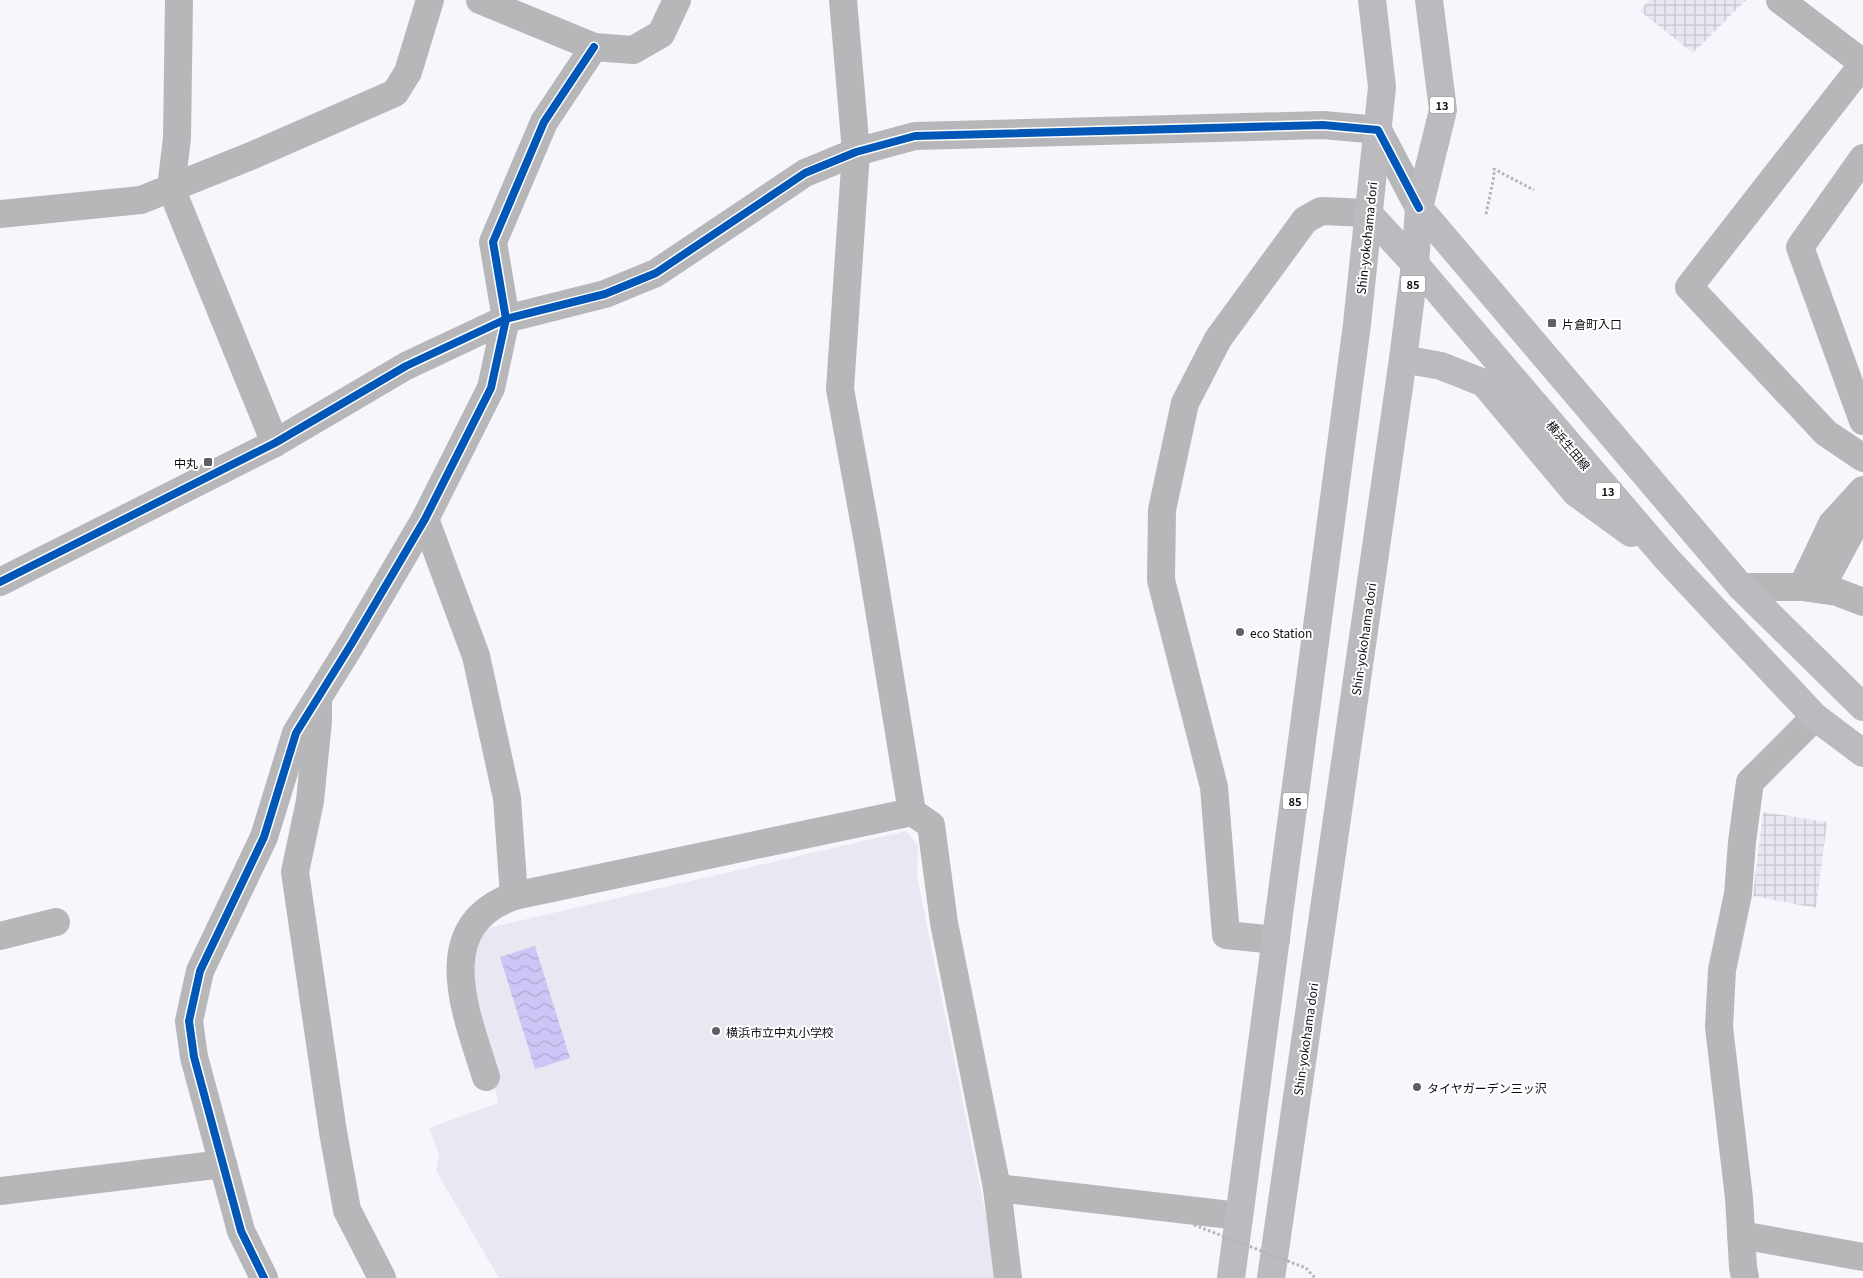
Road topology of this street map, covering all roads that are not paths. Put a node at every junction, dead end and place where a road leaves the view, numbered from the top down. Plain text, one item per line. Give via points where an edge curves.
1 (179, 0) edge
2 (430, 0) edge
3 (480, 0) edge
4 (677, 0) edge
5 (843, 0) edge
6 (1372, 0) edge
7 (1429, 0) edge
8 (1780, 0) edge
9 (594, 47) junction
10 (1863, 63) edge
11 (1378, 130) junction
12 (856, 152) junction
13 (1863, 158) edge
14 (171, 188) junction
15 (1419, 208) junction
16 (1368, 213) junction
17 (0, 214) edge
18 (1416, 264) junction
19 (506, 319) junction
20 (1403, 359) junction
21 (1863, 421) edge
22 (276, 444) junction
23 (1863, 458) edge
24 (1863, 490) edge
25 (1863, 516) edge
26 (425, 519) junction
27 (1666, 558) junction
28 (0, 582) edge
29 (1741, 587) junction
30 (1811, 588) junction
31 (1863, 602) edge
32 (318, 699) junction
33 (1863, 707) edge
34 (1815, 717) junction
35 (1863, 753) edge
36 (912, 812) junction
37 (514, 896) junction
38 (56, 922) dead end
39 (0, 936) edge
40 (1276, 940) junction
41 (486, 1077) dead end
42 (223, 1164) junction
43 (997, 1188) junction
44 (0, 1191) edge
45 (1239, 1216) junction
46 (1741, 1235) junction
47 (1863, 1257) edge
48 (264, 1278) edge
49 (382, 1278) edge
50 (1008, 1278) edge
51 (1231, 1278) edge
52 (1271, 1278) edge
53 (1745, 1278) edge

1 - 14 street via 177,138
2 - 14 street via 408,72 395,93
3 - 9 street
4 - 9 street via 661,34 633,50
5 - 12 street
6 - 11 main road, Shin-yokohama dori via 1382,87
7 - 15 main road, Shin-yokohama dori / 13 via 1443,110
8 - 10 street
9 - 19 street via 544,122 493,242
10 - 23 street via 1689,287 1826,433
11 - 12 street via 1323,125 915,136
11 - 15 street
11 - 16 main road, Shin-yokohama dori
12 - 19 street via 805,172 656,273 605,294
12 - 36 street via 840,389
13 - 21 street via 1800,247
14 - 17 street via 140,200
14 - 22 street
15 - 18 main road, Shin-yokohama dori / 85
15 - 29 main road
16 - 18 main road, 横浜生田線 / 13
16 - 40 main road, Shin-yokohama dori / 85 via 1357,324
16 - 40 street via 1321,211 1305,220 1218,339 1185,403 1162,510 1161,580 1214,787 1226,935
18 - 20 main road, Shin-yokohama dori / 85
18 - 27 main road, 横浜生田線 / 13
19 - 22 street via 406,366
19 - 26 street via 491,388
20 - 27 main road via 1441,366 1484,383 1576,494
20 - 52 main road, Shin-yokohama dori / 85
22 - 28 street
24 - 30 street via 1832,524
25 - 30 street
26 - 32 street
26 - 37 street via 476,656 507,798
27 - 34 main road, 横浜生田線 / 13
29 - 30 street
29 - 33 main road
30 - 31 street via 1837,592
32 - 42 street via 296,734 264,837 200,971 189,1021 194,1057
32 - 49 street via 310,801 295,872 324,1078 347,1210
34 - 35 main road, 横浜生田線 / 13
34 - 46 street via 1750,782 1738,894 1722,970 1719,1027
36 - 37 street
36 - 43 street via 931,825 944,923
37 - 41 street via 502,900 484,914 471,928 462,950 459,971 464,1005
38 - 39 street
40 - 45 main road, Shin-yokohama dori / 85
42 - 44 street
42 - 48 street via 241,1231
43 - 45 street
43 - 50 street
45 - 51 main road, Shin-yokohama dori / 85
46 - 47 street
46 - 53 street

